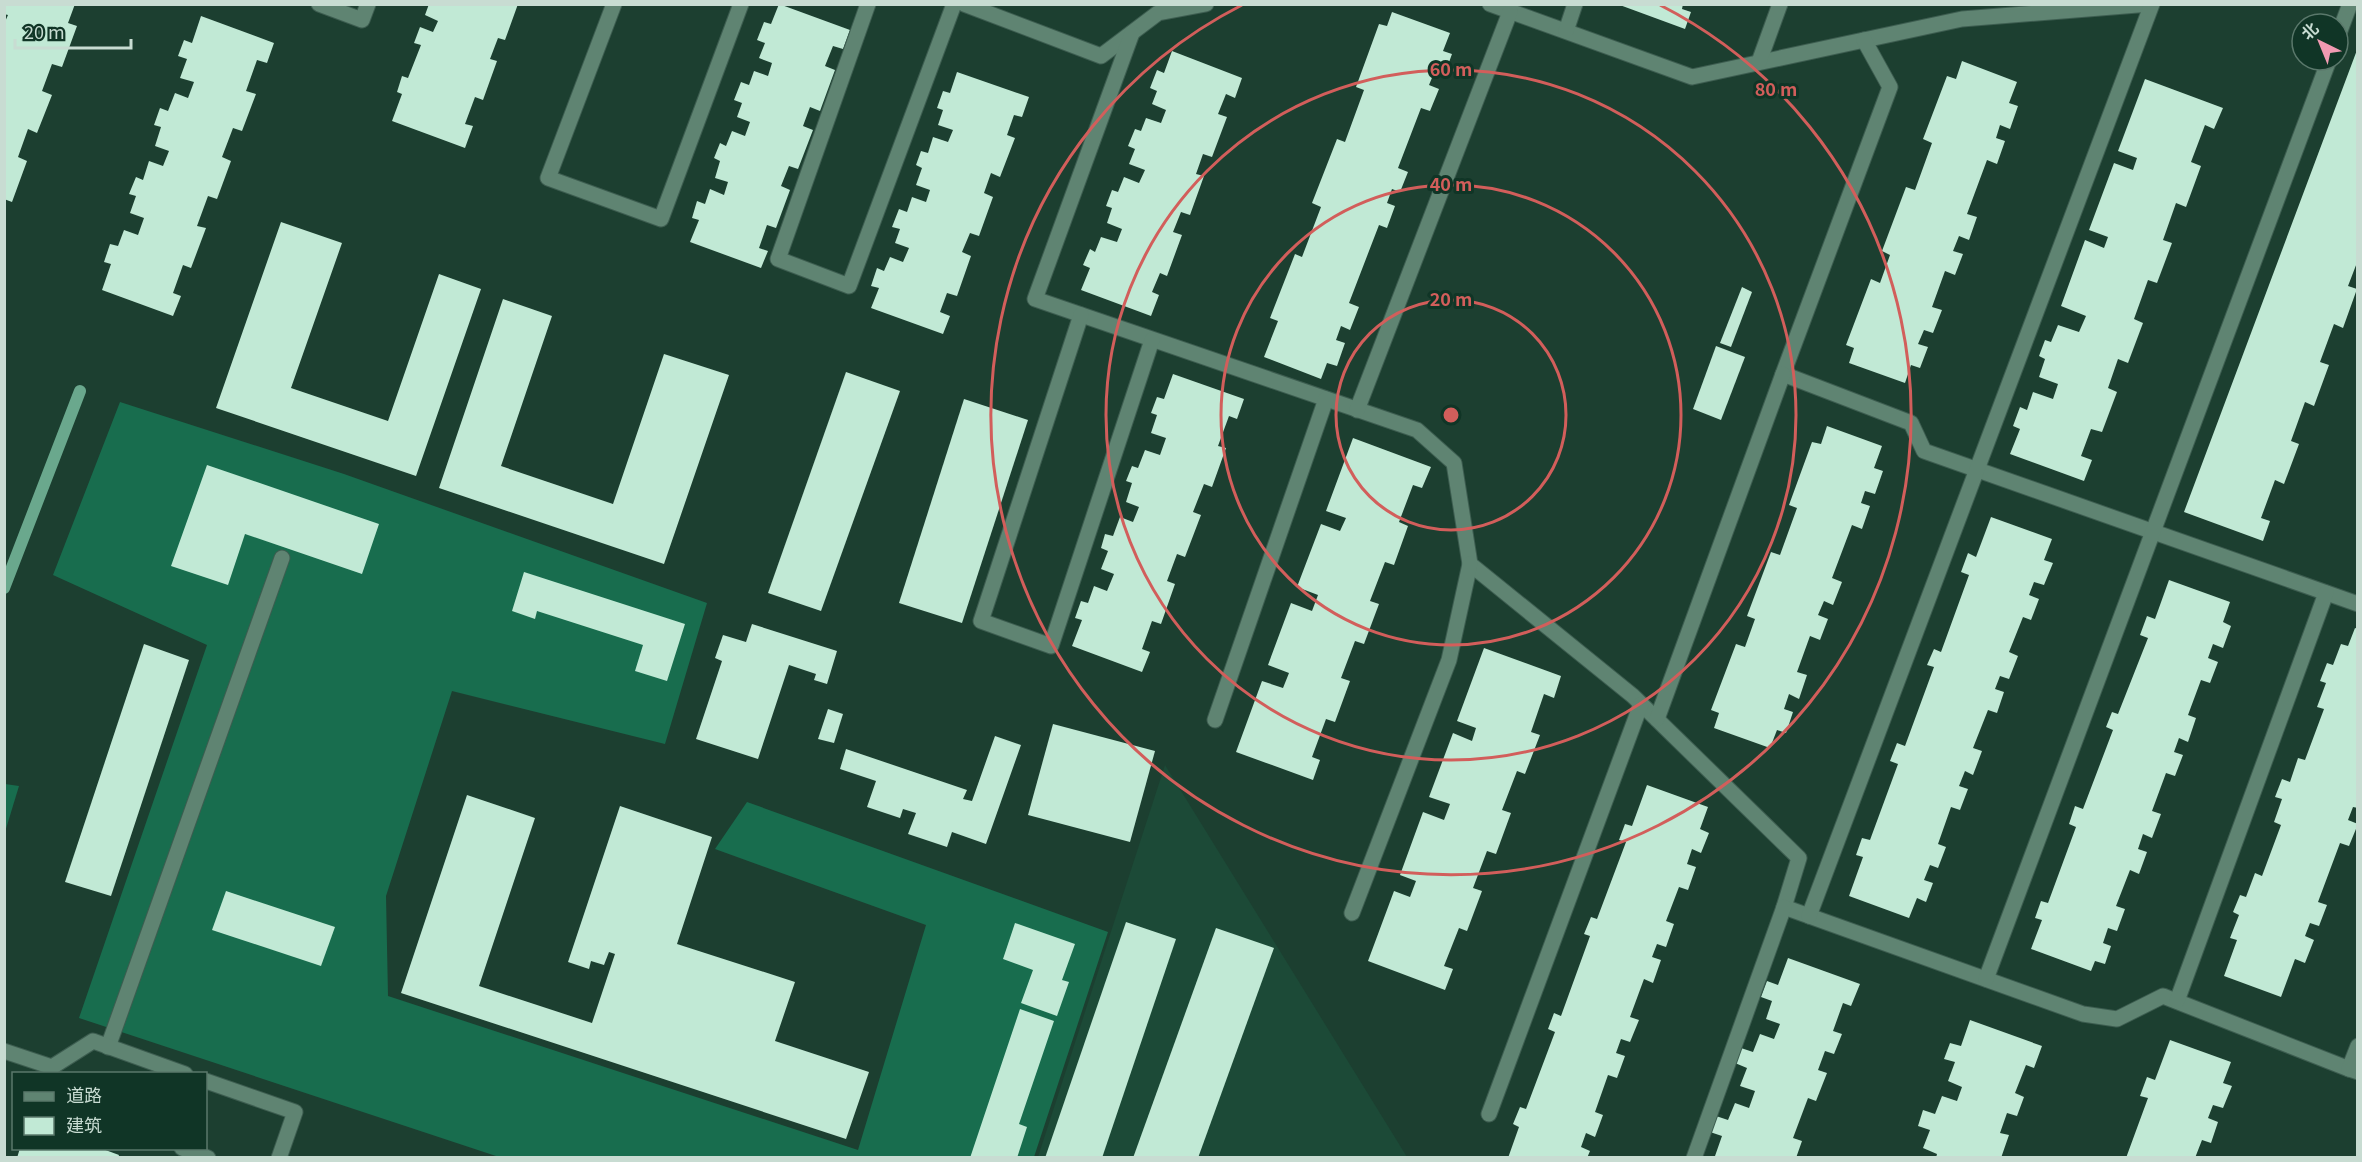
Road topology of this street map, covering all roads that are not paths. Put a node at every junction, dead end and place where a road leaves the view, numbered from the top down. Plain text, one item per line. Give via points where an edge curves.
1 (319, 4) edge
2 (368, 4) edge
3 (614, 4) edge
4 (741, 4) edge
5 (868, 4) edge
6 (954, 4) edge
7 (964, 4) edge
8 (1206, 4) edge
9 (1490, 4) edge
10 (1575, 4) edge
11 (1780, 4) edge
12 (2151, 4) edge
13 (1174, 8) edge
14 (1978, 11) edge
15 (1510, 12) junction
16 (1566, 31) junction
17 (1132, 33) junction
18 (1864, 40) junction
19 (1759, 62) junction
20 (2324, 72) edge
21 (1080, 315) junction
22 (1152, 340) junction
23 (1784, 374) junction
24 (1326, 399) junction
25 (1357, 410) junction
26 (1976, 469) junction
27 (2151, 531) junction
28 (282, 558) dead end
29 (1470, 564) junction
30 (2326, 593) junction
31 (2358, 604) edge
32 (1641, 704) junction
33 (1657, 719) junction
34 (1215, 720) dead end
35 (1784, 907) junction
36 (1352, 913) dead end
37 (1809, 916) junction
38 (1986, 980) junction
39 (2177, 1001) junction
40 (2358, 1046) edge
41 (108, 1047) junction
42 (4, 1050) edge
43 (53, 1070) edge
44 (2353, 1070) edge
45 (179, 1072) edge
46 (207, 1081) edge
47 (1489, 1114) dead end
48 (185, 1150) edge
49 (283, 1156) edge
50 (208, 1158) edge
51 (1694, 1158) edge

1 - 2 lane via 362,20
3 - 4 lane via 548,178 661,219
5 - 6 lane via 778,259 849,286
7 - 17 lane via 1101,56
8 - 13 lane
9 - 15 lane
10 - 16 lane
11 - 19 lane
12 - 14 lane
12 - 26 lane
13 - 17 lane via 1158,13
14 - 18 lane
15 - 16 lane
15 - 25 lane
16 - 19 lane via 1692,77
17 - 21 lane via 1035,299
18 - 19 lane
18 - 23 lane via 1890,87
20 - 27 lane
21 - 22 lane
21 - 22 lane via 981,621 1051,646
22 - 24 lane
23 - 26 lane via 1911,423 1924,451
23 - 33 lane
24 - 25 lane
24 - 34 lane
25 - 29 lane via 1417,430 1454,463
26 - 27 lane
26 - 37 lane
27 - 30 lane
27 - 38 lane
28 - 41 lane
29 - 32 lane
29 - 36 lane via 1449,660
30 - 31 lane
30 - 39 lane
32 - 33 lane
32 - 47 lane
33 - 35 lane via 1799,858
35 - 37 lane
35 - 51 lane
37 - 38 lane
38 - 39 lane via 2083,1014 2116,1019 2163,996
39 - 44 lane
40 - 44 lane
41 - 43 lane via 93,1041
41 - 45 lane
42 - 43 lane
46 - 49 lane via 295,1112
48 - 50 lane

